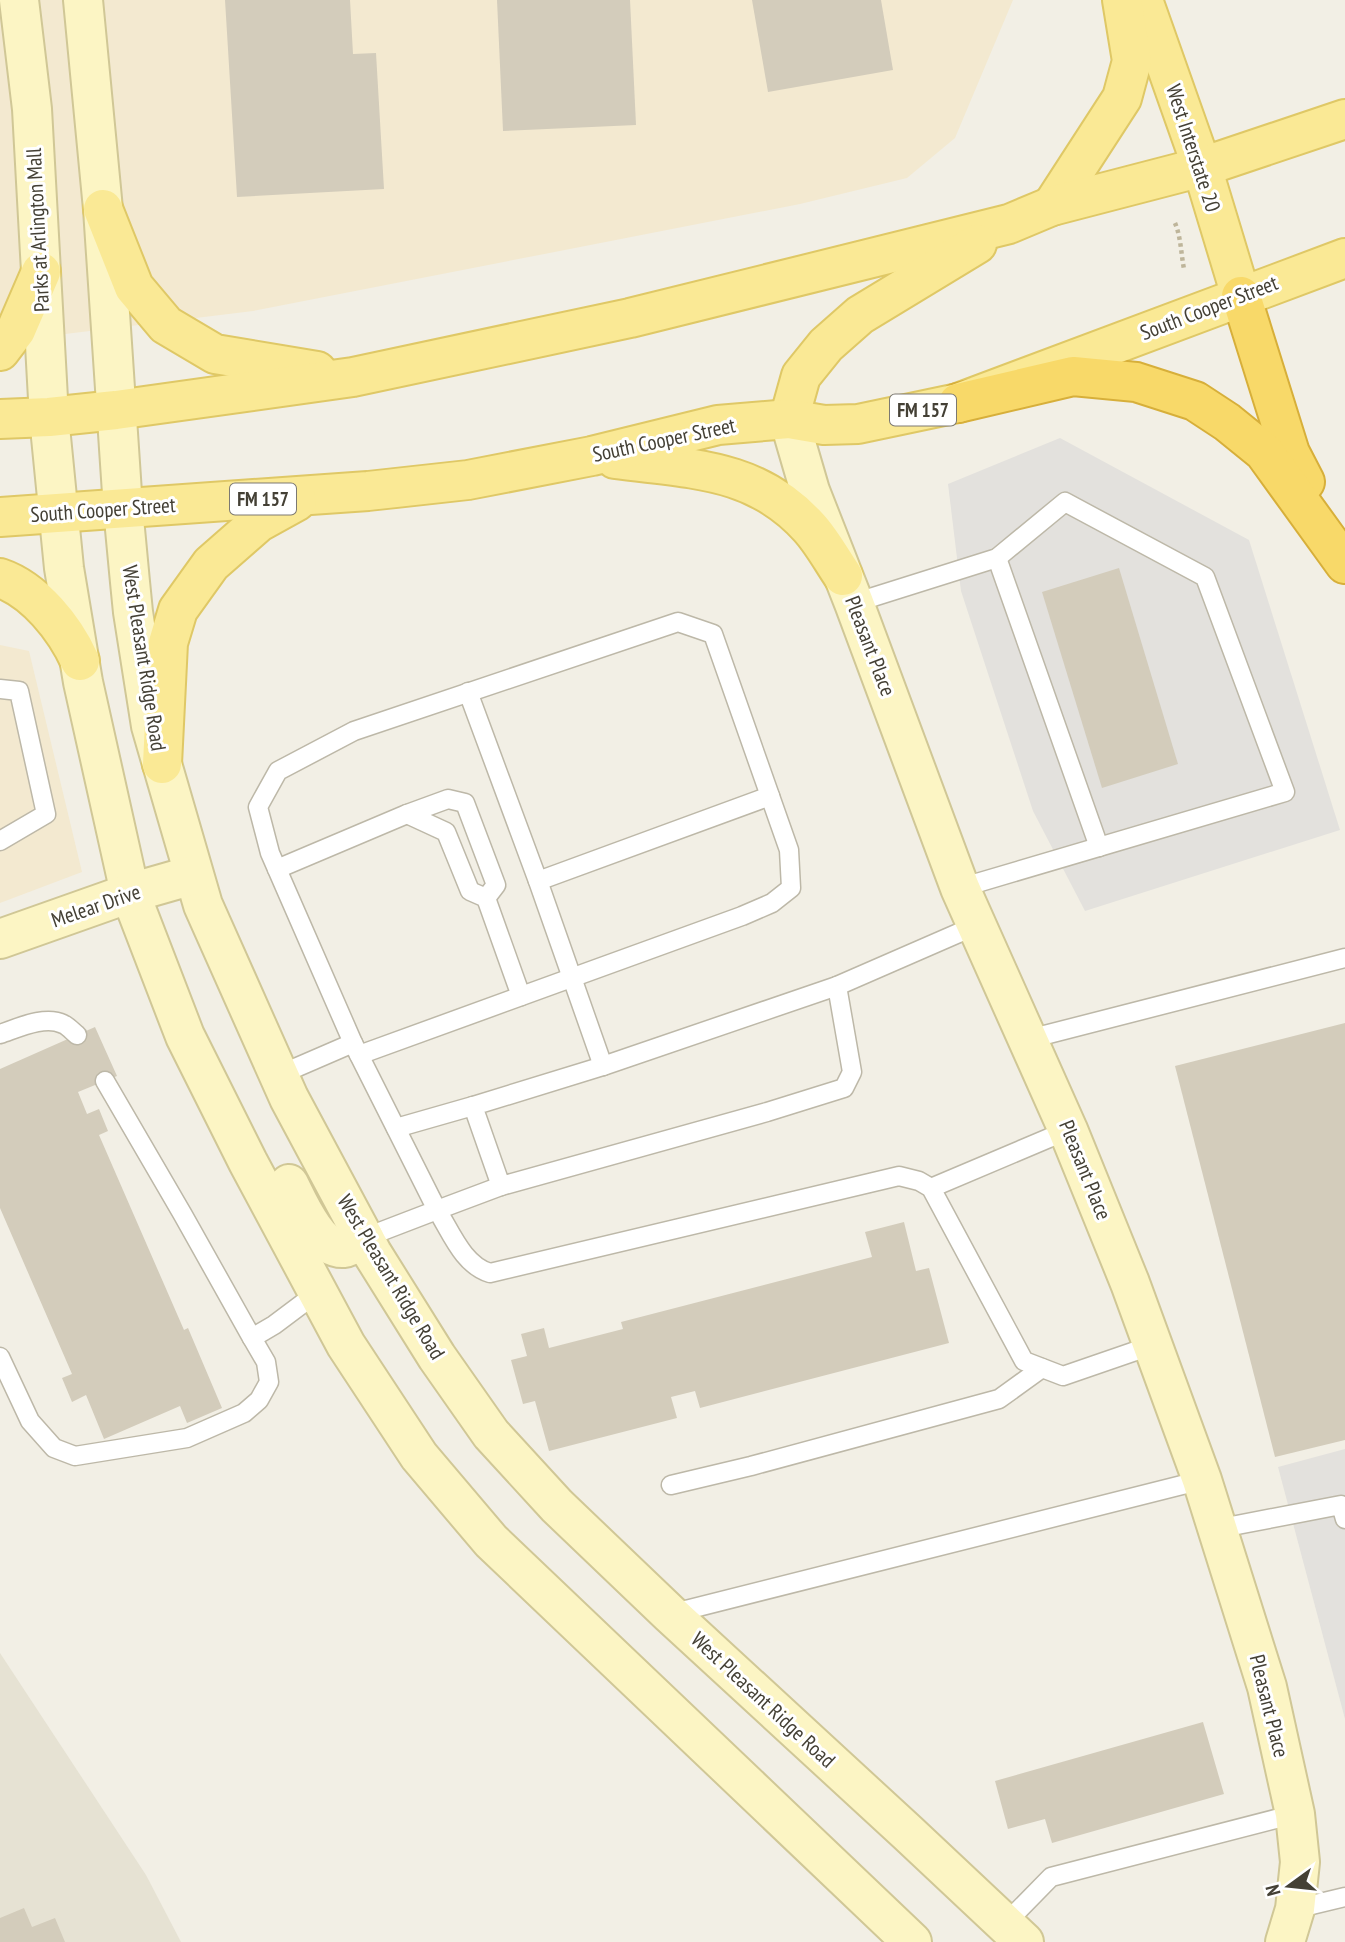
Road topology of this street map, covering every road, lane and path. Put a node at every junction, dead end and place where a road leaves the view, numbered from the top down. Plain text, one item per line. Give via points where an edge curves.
1 (19, 0) edge
2 (72, 0) edge
3 (83, 0) edge
4 (1122, 0) edge
5 (1143, 0) edge
6 (86, 39) junction
7 (1345, 119) edge
8 (1202, 167) junction
9 (1052, 206) junction
10 (103, 209) junction
11 (1175, 223) dead end
12 (1009, 224) junction
13 (1345, 258) edge
14 (1184, 269) dead end
15 (41, 272) junction
16 (1241, 296) junction
17 (0, 351) edge
18 (353, 377) junction
19 (958, 403) junction
20 (116, 410) junction
21 (48, 417) junction
22 (0, 419) edge
23 (789, 419) junction
24 (592, 456) junction
25 (306, 496) junction
26 (123, 508) junction
27 (58, 514) junction
28 (0, 517) edge
29 (997, 558) junction
30 (1345, 564) edge
31 (0, 578) edge
32 (849, 590) junction
33 (80, 661) junction
34 (0, 689) edge
35 (468, 692) junction
36 (162, 764) junction
37 (770, 796) junction
38 (407, 814) junction
39 (0, 841) edge
40 (1099, 847) junction
41 (277, 869) junction
42 (193, 875) junction
43 (538, 881) junction
44 (960, 888) junction
45 (130, 893) junction
46 (486, 898) junction
47 (976, 925) junction
48 (0, 939) edge
49 (1345, 958) edge
50 (572, 977) junction
51 (838, 986) junction
52 (522, 996) junction
53 (0, 1034) edge
54 (77, 1035) dead end
55 (1029, 1039) junction
56 (356, 1049) junction
57 (603, 1066) junction
58 (279, 1075) junction
59 (105, 1081) dead end
60 (219, 1105) junction
61 (473, 1106) junction
62 (396, 1128) junction
63 (1068, 1130) junction
64 (501, 1186) junction
65 (931, 1188) junction
66 (437, 1210) junction
67 (364, 1238) junction
68 (318, 1292) junction
69 (252, 1338) junction
70 (1153, 1345) junction
71 (0, 1357) edge
72 (1042, 1368) junction
73 (1202, 1480) junction
74 (671, 1485) dead end
75 (1344, 1509) edge
76 (1216, 1529) junction
77 (670, 1614) junction
78 (1295, 1814) junction
79 (1345, 1897) edge
80 (1290, 1925) edge
81 (1014, 1933) edge
82 (912, 1942) edge

1 - 15 street, Parks at Arlington Mall via 32,109
2 - 6 street
3 - 6 street
4 - 9 main road via 1132,61 1122,98
5 - 8 main road, West Interstate 20
6 - 10 street
7 - 8 main road
8 - 9 main road
8 - 16 main road, West Interstate 20
9 - 12 main road
10 - 18 main road via 134,287 166,325 215,354
10 - 20 street
11 - 14 path
12 - 18 main road via 630,318
12 - 23 main road via 860,315 826,345 801,376
13 - 16 main road, South Cooper Street / FM 157
15 - 17 main road via 16,330
15 - 21 street, Parks at Arlington Mall
16 - 19 main road, South Cooper Street / FM 157
16 - 30 highway via 1290,453
18 - 20 main road
19 - 23 main road, South Cooper Street / FM 157 via 858,424
19 - 30 highway via 1073,376 1136,383 1195,401 1264,452
20 - 21 main road
20 - 26 street, West Pleasant Ridge Road
21 - 22 main road
21 - 27 street, Parks at Arlington Mall
23 - 24 main road, South Cooper Street / FM 157 via 718,425
23 - 32 street, Pleasant Place via 810,491
24 - 25 main road, South Cooper Street / FM 157 via 468,480
24 - 32 main road via 710,471 747,481 782,501 810,528
25 - 26 main road, South Cooper Street / FM 157
25 - 36 main road via 259,522 211,564 178,610 168,643
26 - 27 main road, South Cooper Street / FM 157
26 - 36 street, West Pleasant Ridge Road via 133,612 151,726
27 - 28 main road, South Cooper Street / FM 157
27 - 33 street
29 - 32 lane
29 - 40 lane
29 - 40 lane via 1065,502 1205,577 1285,792
31 - 33 main road via 30,594 74,647
32 - 44 street, Pleasant Place
33 - 45 street
34 - 39 lane via 19,691 46,814
35 - 37 lane via 678,622 713,634
35 - 41 lane via 354,731 278,771 258,807
35 - 43 lane
36 - 42 street, West Pleasant Ridge Road
37 - 43 lane
37 - 50 lane via 789,850 791,888 772,903 742,916
38 - 41 lane
38 - 46 lane via 446,832 470,891
38 - 46 lane via 448,799 465,803 496,885
40 - 44 lane
41 - 56 lane
42 - 45 street, Melear Drive
42 - 58 street, West Pleasant Ridge Road
43 - 50 lane
44 - 47 street, Pleasant Place
45 - 48 street, Melear Drive
45 - 60 street via 185,1036
46 - 52 lane
47 - 51 lane
47 - 55 street, Pleasant Place
49 - 55 lane
50 - 52 lane
50 - 57 lane
51 - 57 lane
51 - 64 lane via 852,1072 844,1088
52 - 56 lane
53 - 54 lane via 47,1021 63,1024
55 - 63 street, Pleasant Place
56 - 58 lane
56 - 62 lane
57 - 61 lane
58 - 67 street, West Pleasant Ridge Road
59 - 69 lane
60 - 67 street via 259,1125 318,1235 330,1245 345,1248
60 - 68 street
61 - 62 lane
61 - 64 lane
62 - 66 lane
63 - 65 lane
63 - 70 street, Pleasant Place
64 - 66 lane
65 - 66 lane via 900,1176 489,1273 468,1261
65 - 72 lane via 1024,1362
66 - 67 lane
67 - 77 street, West Pleasant Ridge Road via 491,1434 557,1506
68 - 69 lane
68 - 82 street via 346,1345 419,1456 491,1541
69 - 71 lane via 266,1362 269,1382 259,1400 244,1413 187,1438 75,1456 54,1447 30,1421
70 - 72 lane via 1063,1376
70 - 73 street, Pleasant Place
72 - 74 lane via 999,1399
73 - 76 street, Pleasant Place
73 - 77 lane
75 - 76 lane
76 - 78 street, Pleasant Place via 1267,1687
77 - 81 street, West Pleasant Ridge Road
78 - 80 street, Pleasant Place via 1300,1863
78 - 81 lane via 1051,1877
79 - 80 lane

